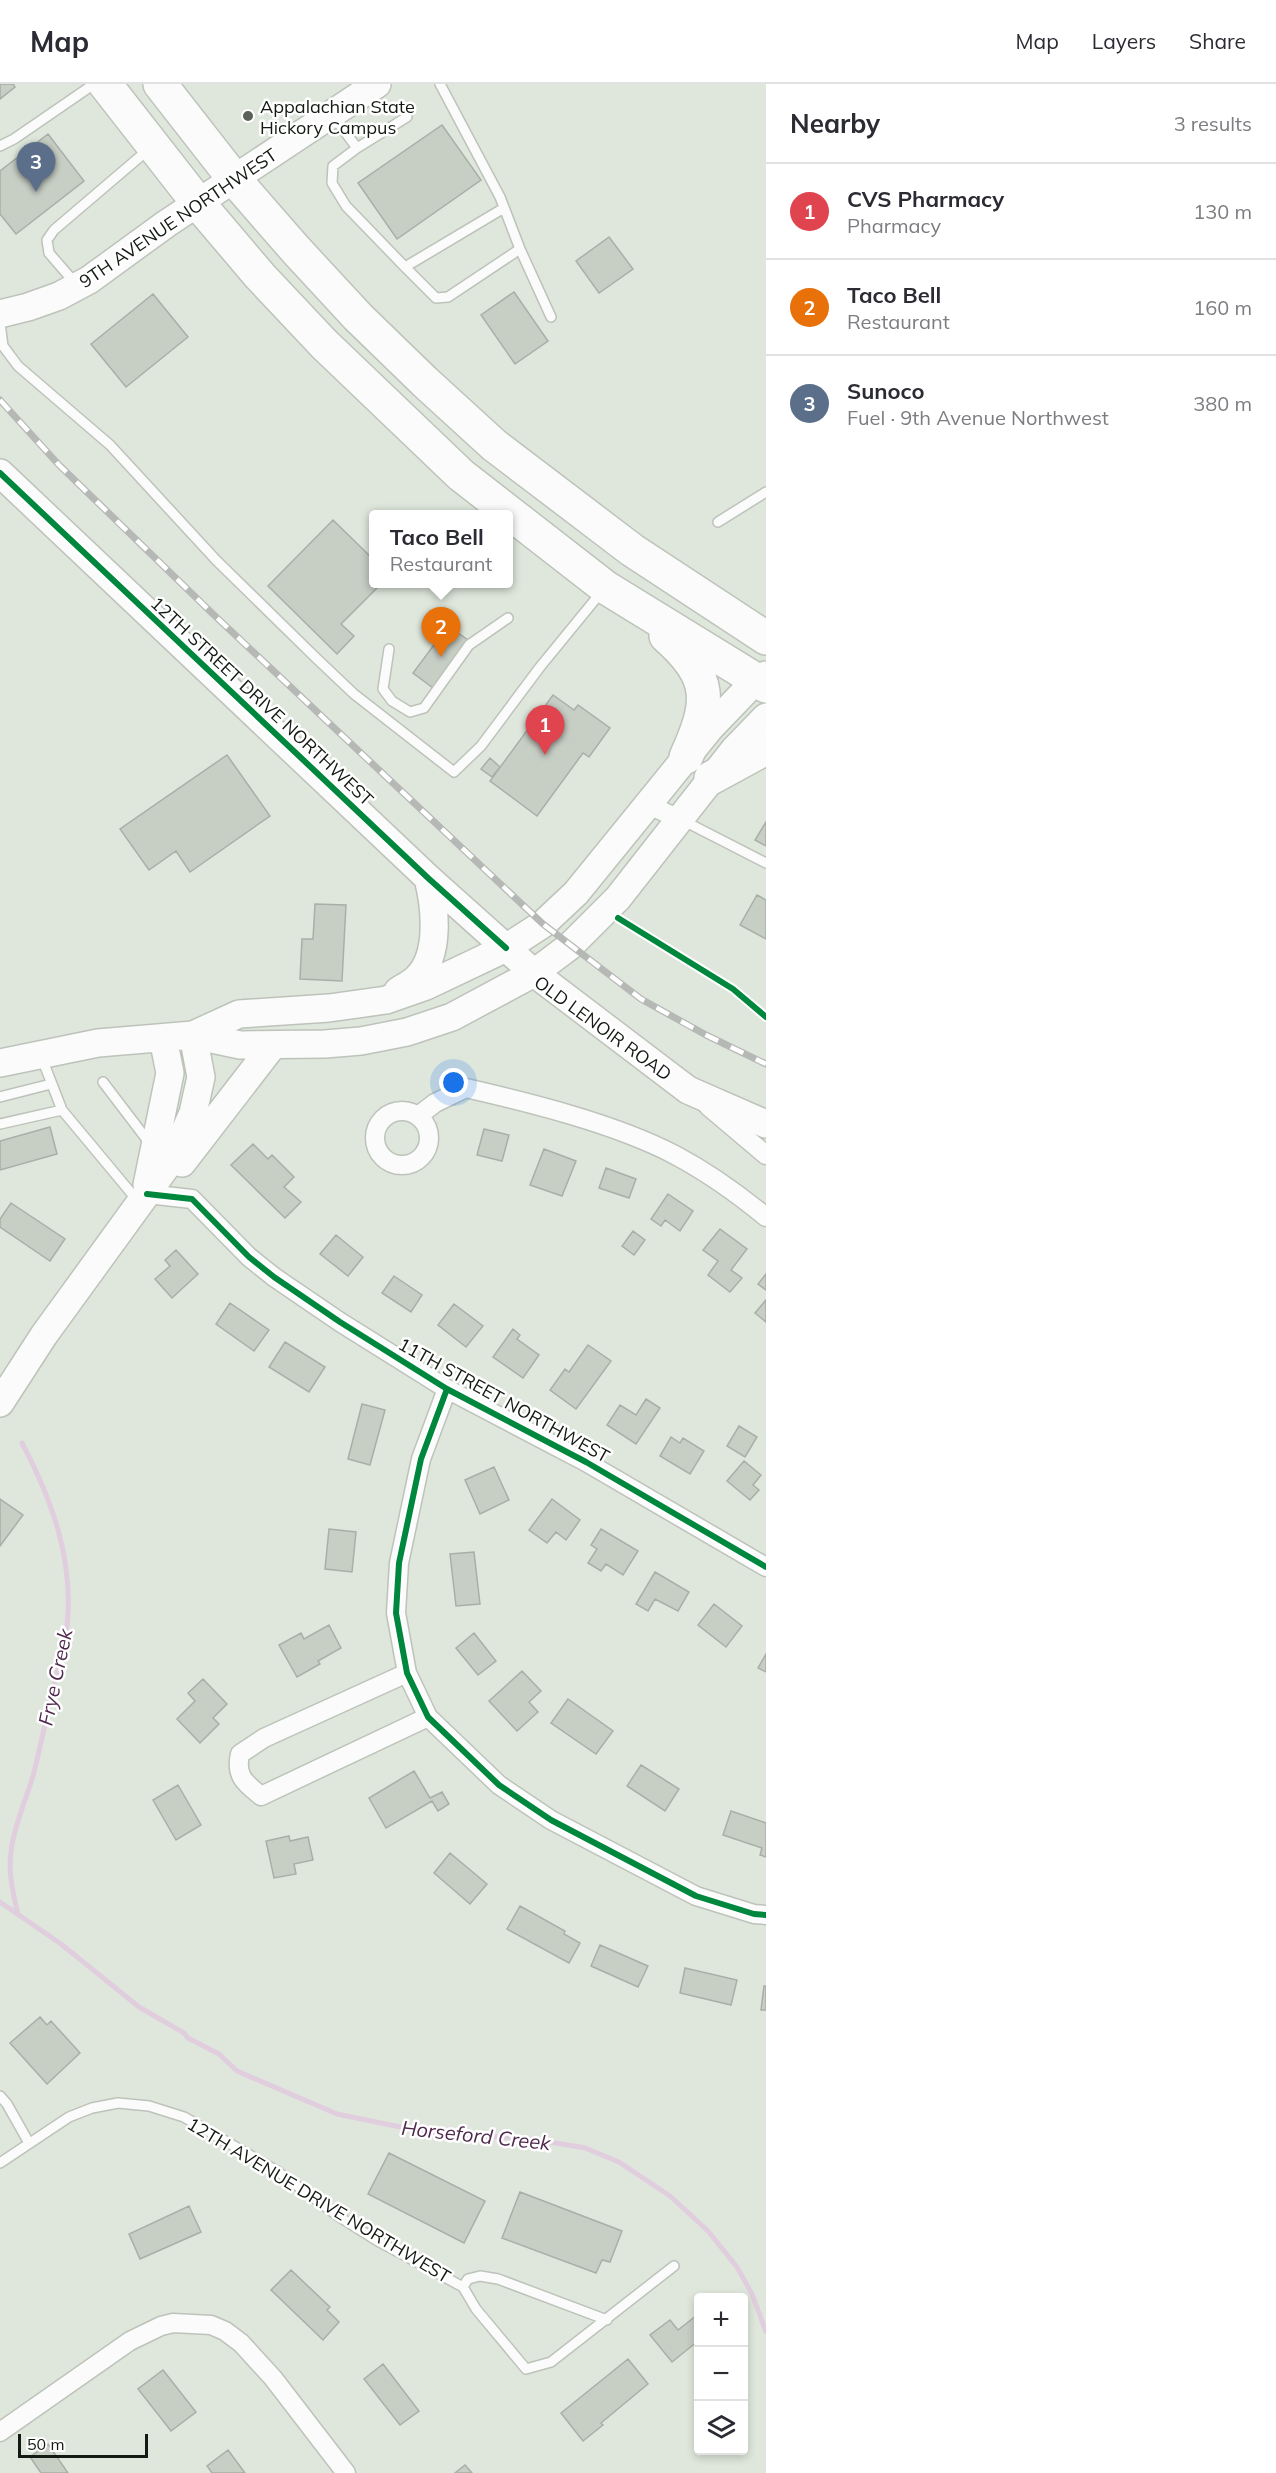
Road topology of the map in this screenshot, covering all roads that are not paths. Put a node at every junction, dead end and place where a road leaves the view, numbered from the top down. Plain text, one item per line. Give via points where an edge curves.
1 (94, 84) edge
2 (105, 84) edge
3 (160, 84) edge
4 (377, 84) edge
5 (440, 84) edge
6 (332, 115) junction
7 (407, 117) dead end
8 (0, 146) edge
9 (153, 146) junction
10 (357, 148) junction
11 (235, 180) junction
12 (198, 203) junction
13 (504, 208) junction
14 (520, 249) junction
15 (405, 267) junction
16 (78, 286) junction
17 (0, 314) edge
18 (551, 317) dead end
19 (0, 323) edge
20 (0, 473) edge
21 (766, 492) edge
22 (506, 510) edge
23 (513, 515) edge
24 (718, 522) dead end
25 (616, 594) junction
26 (508, 618) dead end
27 (766, 638) edge
28 (389, 649) dead end
29 (763, 681) edge
30 (766, 717) edge
31 (766, 748) edge
32 (686, 757) junction
33 (711, 778) junction
34 (647, 804) junction
35 (679, 819) junction
36 (766, 863) edge
37 (428, 878) junction
38 (506, 948) junction
39 (534, 973) junction
40 (386, 1000) junction
41 (193, 1035) junction
42 (160, 1038) junction
43 (273, 1045) junction
44 (40, 1054) junction
45 (0, 1063) edge
46 (102, 1082) dead end
47 (51, 1084) junction
48 (688, 1090) junction
49 (0, 1097) edge
50 (62, 1110) junction
51 (418, 1116) dead end
52 (0, 1124) edge
53 (766, 1124) edge
54 (154, 1149) junction
55 (766, 1155) edge
56 (144, 1199) junction
57 (766, 1216) edge
58 (447, 1389) junction
59 (0, 1403) edge
60 (766, 1566) edge
61 (406, 1673) junction
62 (428, 1717) junction
63 (766, 1915) edge
64 (0, 2096) edge
65 (29, 2143) junction
66 (0, 2163) edge
67 (674, 2266) dead end
68 (462, 2287) junction
69 (607, 2320) junction
70 (0, 2432) edge
71 (346, 2473) edge

1 - 8 lane
2 - 9 highway
3 - 11 highway
4 - 6 main road, 9TH AVENUE NORTHWEST
5 - 13 lane
6 - 10 lane
6 - 11 main road, 9TH AVENUE NORTHWEST
7 - 10 lane
9 - 12 highway
9 - 16 lane via 46,240 49,254
10 - 15 lane via 333,166 332,183 346,206
11 - 12 main road, 9TH AVENUE NORTHWEST
11 - 27 highway via 358,317 495,445 632,550
12 - 16 main road, 9TH AVENUE NORTHWEST
12 - 22 highway via 324,344 460,475
13 - 14 lane
13 - 15 lane
14 - 15 lane via 448,297 436,298
14 - 18 lane
16 - 17 main road, 9TH AVENUE NORTHWEST via 48,300
19 - 25 lane via 3,346 18,366 110,445 216,560 354,694 454,772 481,746 540,667
20 - 37 main road, 12TH STREET DRIVE NORTHWEST
21 - 24 lane
23 - 25 highway
25 - 29 highway
25 - 32 highway via 682,651 699,674 705,699 700,725
26 - 28 lane via 469,645 424,708 410,712 392,701 384,689
29 - 32 main road, OLD LENOIR ROAD via 710,728
30 - 33 main road
31 - 33 highway
32 - 34 main road, OLD LENOIR ROAD
33 - 35 main road
34 - 35 street
34 - 38 main road, OLD LENOIR ROAD via 576,893 543,924
35 - 36 lane
35 - 39 main road via 618,898 570,946
37 - 38 main road, 12TH STREET DRIVE NORTHWEST
37 - 40 main road via 435,921 429,957 418,977
38 - 39 main road, 12TH STREET DRIVE NORTHWEST
38 - 40 main road, OLD LENOIR ROAD via 426,986
39 - 43 main road, OLD LENOIR ROAD via 452,1017 407,1032 361,1041
39 - 48 main road, OLD LENOIR ROAD
40 - 41 main road, OLD LENOIR ROAD via 239,1014
41 - 42 main road, OLD LENOIR ROAD
41 - 43 main road, OLD LENOIR ROAD via 240,1045
41 - 56 main road via 201,1077 193,1113 174,1156
42 - 44 main road, OLD LENOIR ROAD via 98,1043
42 - 54 main road via 170,1073
43 - 56 main road via 182,1163
44 - 45 main road, OLD LENOIR ROAD
44 - 47 lane
46 - 54 lane
47 - 49 lane
47 - 50 lane
48 - 53 main road, OLD LENOIR ROAD
48 - 55 street
50 - 52 lane
50 - 56 lane
51 - 57 street via 466,1088 514,1099 604,1127 675,1155
54 - 56 main road
56 - 58 street, 11TH STREET NORTHWEST via 192,1199 274,1277
56 - 59 main road via 44,1335
58 - 60 street, 11TH STREET NORTHWEST via 586,1462
58 - 61 street via 422,1459 399,1563 396,1613
61 - 62 street
61 - 62 street via 264,1738 240,1754 237,1767 241,1779 261,1796
62 - 63 street via 499,1785 551,1820 696,1896
64 - 65 lane
65 - 66 lane, 12TH AVENUE DRIVE NORTHWEST
65 - 68 lane, 12TH AVENUE DRIVE NORTHWEST via 69,2117 117,2103 184,2117 277,2171 367,2234
67 - 69 lane
68 - 69 lane, 12TH AVENUE DRIVE NORTHWEST via 468,2279 480,2276 498,2279
68 - 69 lane via 526,2369 551,2362
70 - 71 street via 130,2341 173,2323 211,2325 241,2343 273,2378

